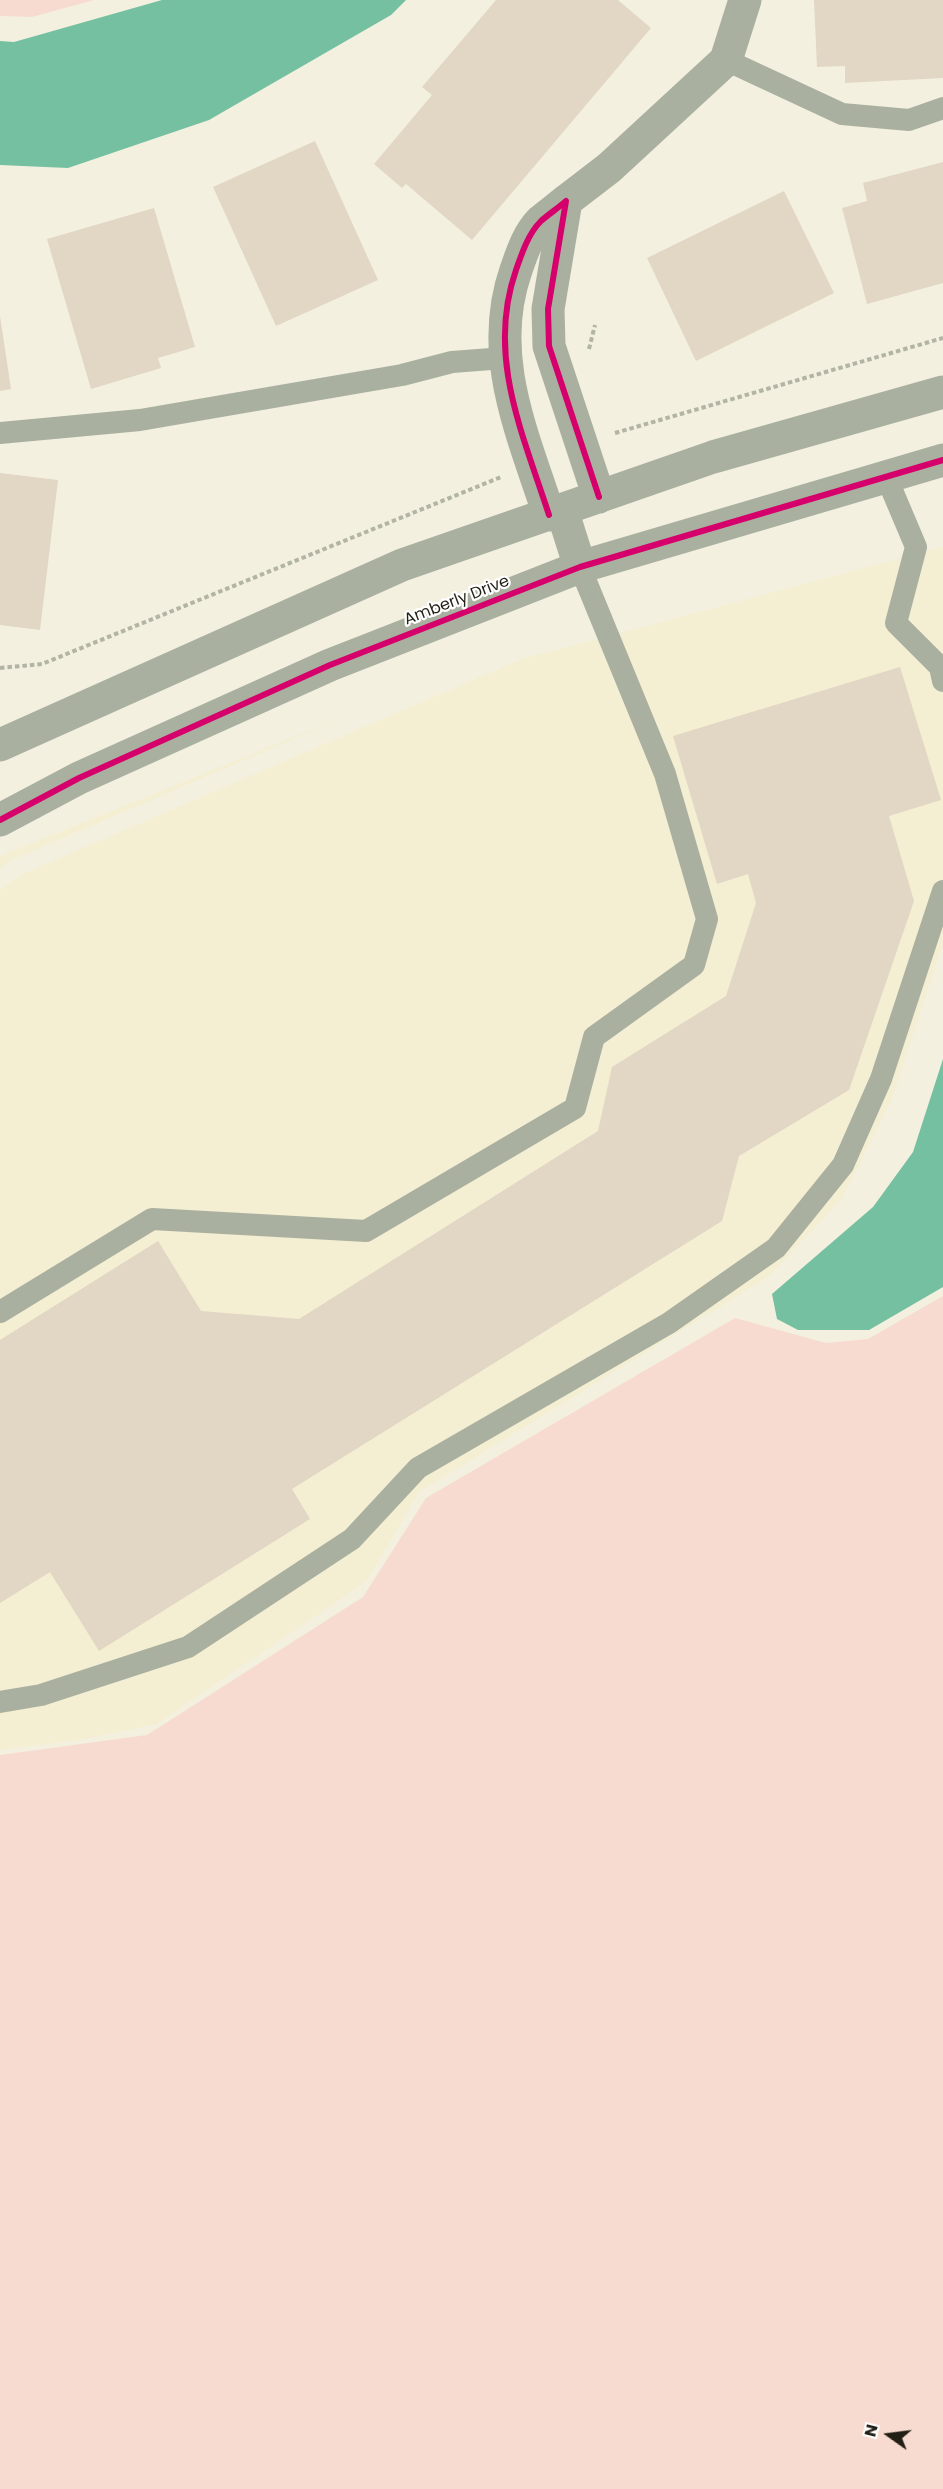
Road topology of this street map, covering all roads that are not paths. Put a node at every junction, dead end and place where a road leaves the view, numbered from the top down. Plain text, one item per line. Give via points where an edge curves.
1 (745, 0) edge
2 (726, 60) junction
3 (943, 108) edge
4 (566, 201) junction
5 (549, 346) junction
6 (504, 358) junction
7 (943, 392) edge
8 (0, 433) edge
9 (943, 460) edge
10 (886, 476) junction
11 (599, 497) junction
12 (556, 513) junction
13 (580, 567) junction
14 (943, 681) edge
15 (0, 745) edge
16 (0, 820) edge
17 (943, 891) edge
18 (0, 1312) edge
19 (0, 1702) edge

1 - 2 street
2 - 3 lane via 842,114 909,120
2 - 4 street via 609,168
4 - 5 street via 548,309
4 - 6 street via 540,222 524,247 507,303
5 - 6 street
5 - 11 street
6 - 8 lane via 452,362 402,375 140,420
6 - 12 street via 510,393
7 - 11 street via 713,457
9 - 10 street, Amberly Drive
10 - 13 street, Amberly Drive
10 - 14 lane via 916,547 896,623 940,667
11 - 12 street
12 - 13 street
12 - 15 street via 402,564
13 - 16 street, Amberly Drive via 330,665 79,778
13 - 18 lane via 672,797 707,920 694,965 594,1037 575,1108 366,1231 152,1219
17 - 19 lane via 881,1078 843,1165 776,1248 669,1323 418,1468 352,1539 188,1647 41,1695

